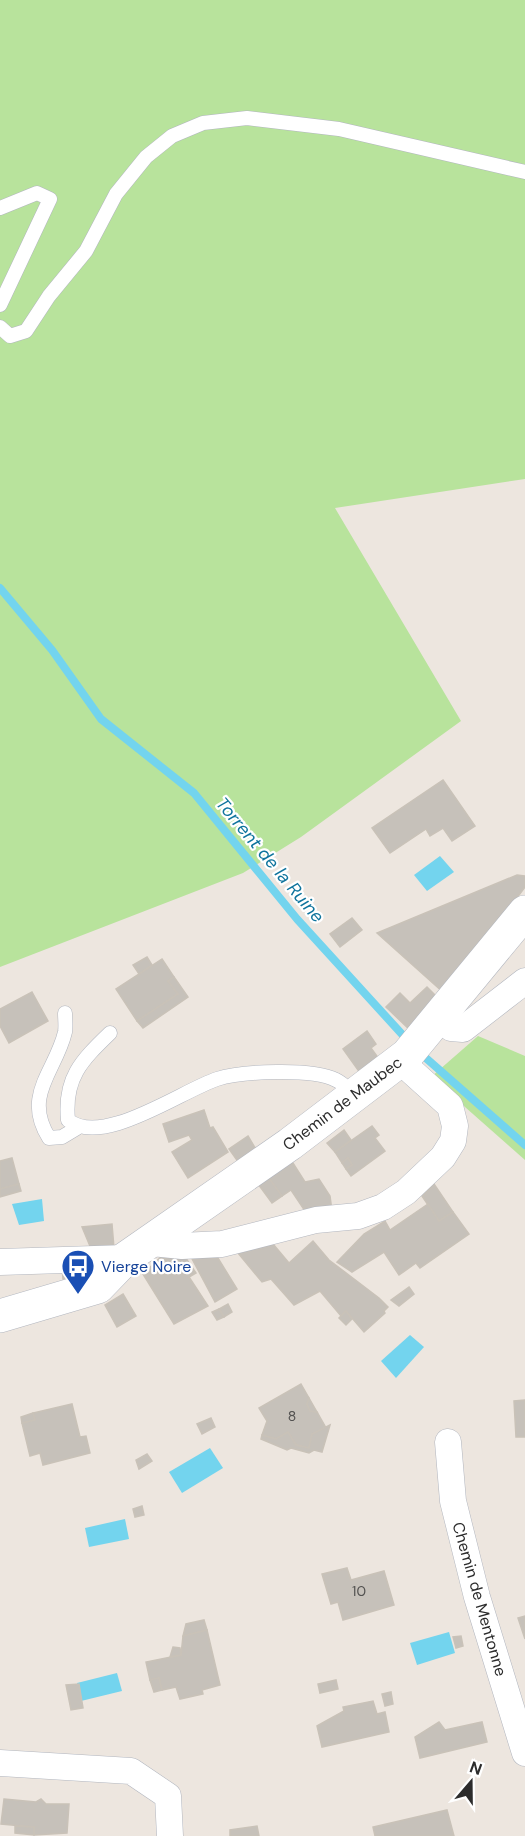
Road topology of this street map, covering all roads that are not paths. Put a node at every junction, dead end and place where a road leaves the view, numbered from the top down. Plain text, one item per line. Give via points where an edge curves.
1 (525, 172) edge
2 (0, 208) edge
3 (0, 305) edge
4 (0, 327) edge
5 (525, 912) edge
6 (525, 981) edge
7 (65, 1013) dead end
8 (440, 1016) junction
9 (110, 1033) dead end
10 (399, 1060) junction
11 (354, 1095) junction
12 (77, 1128) junction
13 (139, 1250) junction
14 (0, 1262) edge
15 (0, 1316) edge
16 (448, 1442) dead end
17 (525, 1753) edge
18 (0, 1762) edge
19 (170, 1836) edge

1 - 4 lane via 339,129 247,118 203,123 172,136 146,157 116,194 86,251 26,331 10,336
2 - 3 lane via 37,192 50,199
5 - 8 street, Chemin de Maubec
6 - 8 street via 463,1029 451,1028
7 - 12 lane via 64,1032 42,1083 38,1108 41,1126 49,1138 62,1137
8 - 10 street, Chemin de Maubec
9 - 12 lane via 84,1058 71,1080 66,1100 68,1120
10 - 11 street, Chemin de Maubec
10 - 13 street via 450,1106 454,1126 453,1141 443,1157 406,1192 383,1207 358,1216 316,1220 222,1244
11 - 12 lane via 336,1079 239,1074 216,1079 123,1121 91,1129
11 - 13 street, Chemin de Maubec
13 - 14 street
13 - 15 street, Chemin de Maubec via 98,1287
16 - 17 street, Chemin de Mentonne via 453,1500 474,1586
18 - 19 street via 131,1771 168,1796

